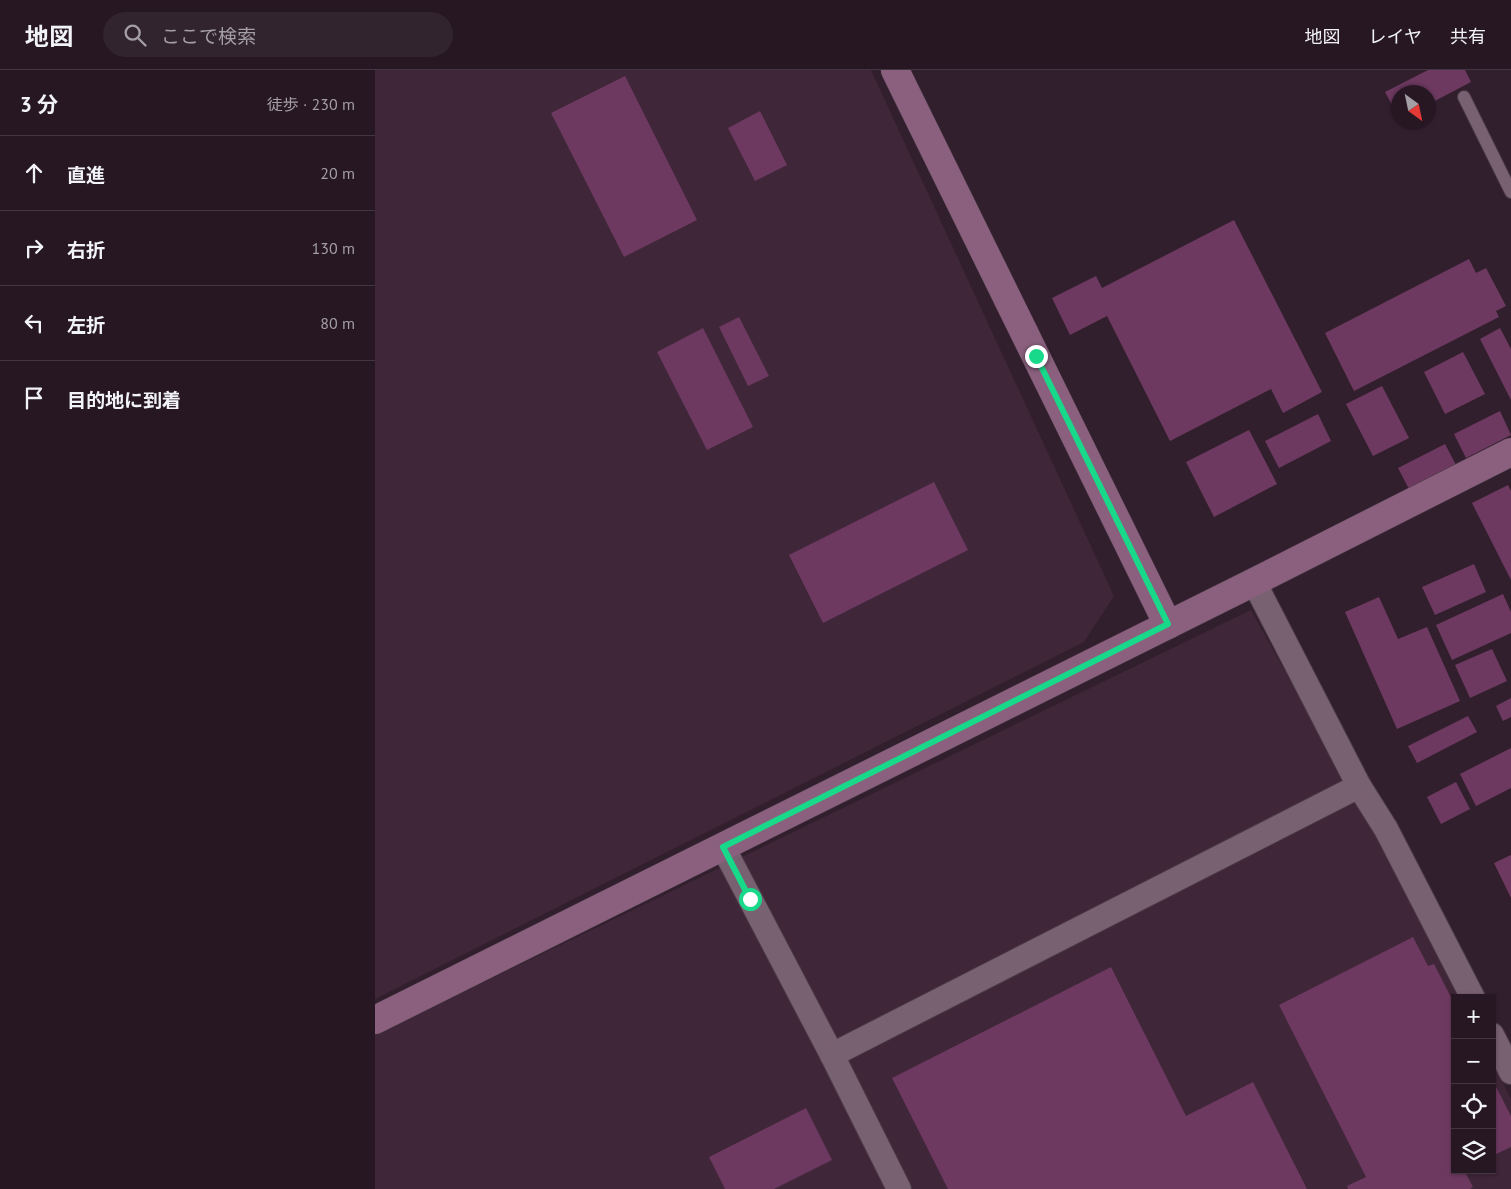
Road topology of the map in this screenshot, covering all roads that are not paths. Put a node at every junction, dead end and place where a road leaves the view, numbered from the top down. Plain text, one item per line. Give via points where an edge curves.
1 (895, 70) edge
2 (1464, 98) dead end
3 (1511, 192) edge
4 (1511, 452) edge
5 (1253, 582) junction
6 (1168, 624) junction
7 (1359, 786) junction
8 (723, 847) junction
9 (1471, 994) edge
10 (375, 1020) edge
11 (1494, 1039) edge
12 (832, 1055) junction
13 (1511, 1072) edge
14 (899, 1189) edge

1 - 6 street
2 - 3 lane
4 - 5 street
5 - 6 street
5 - 7 street
6 - 8 street
7 - 9 street via 1386,829
7 - 12 street
8 - 10 street
8 - 12 street
11 - 13 street
12 - 14 street

